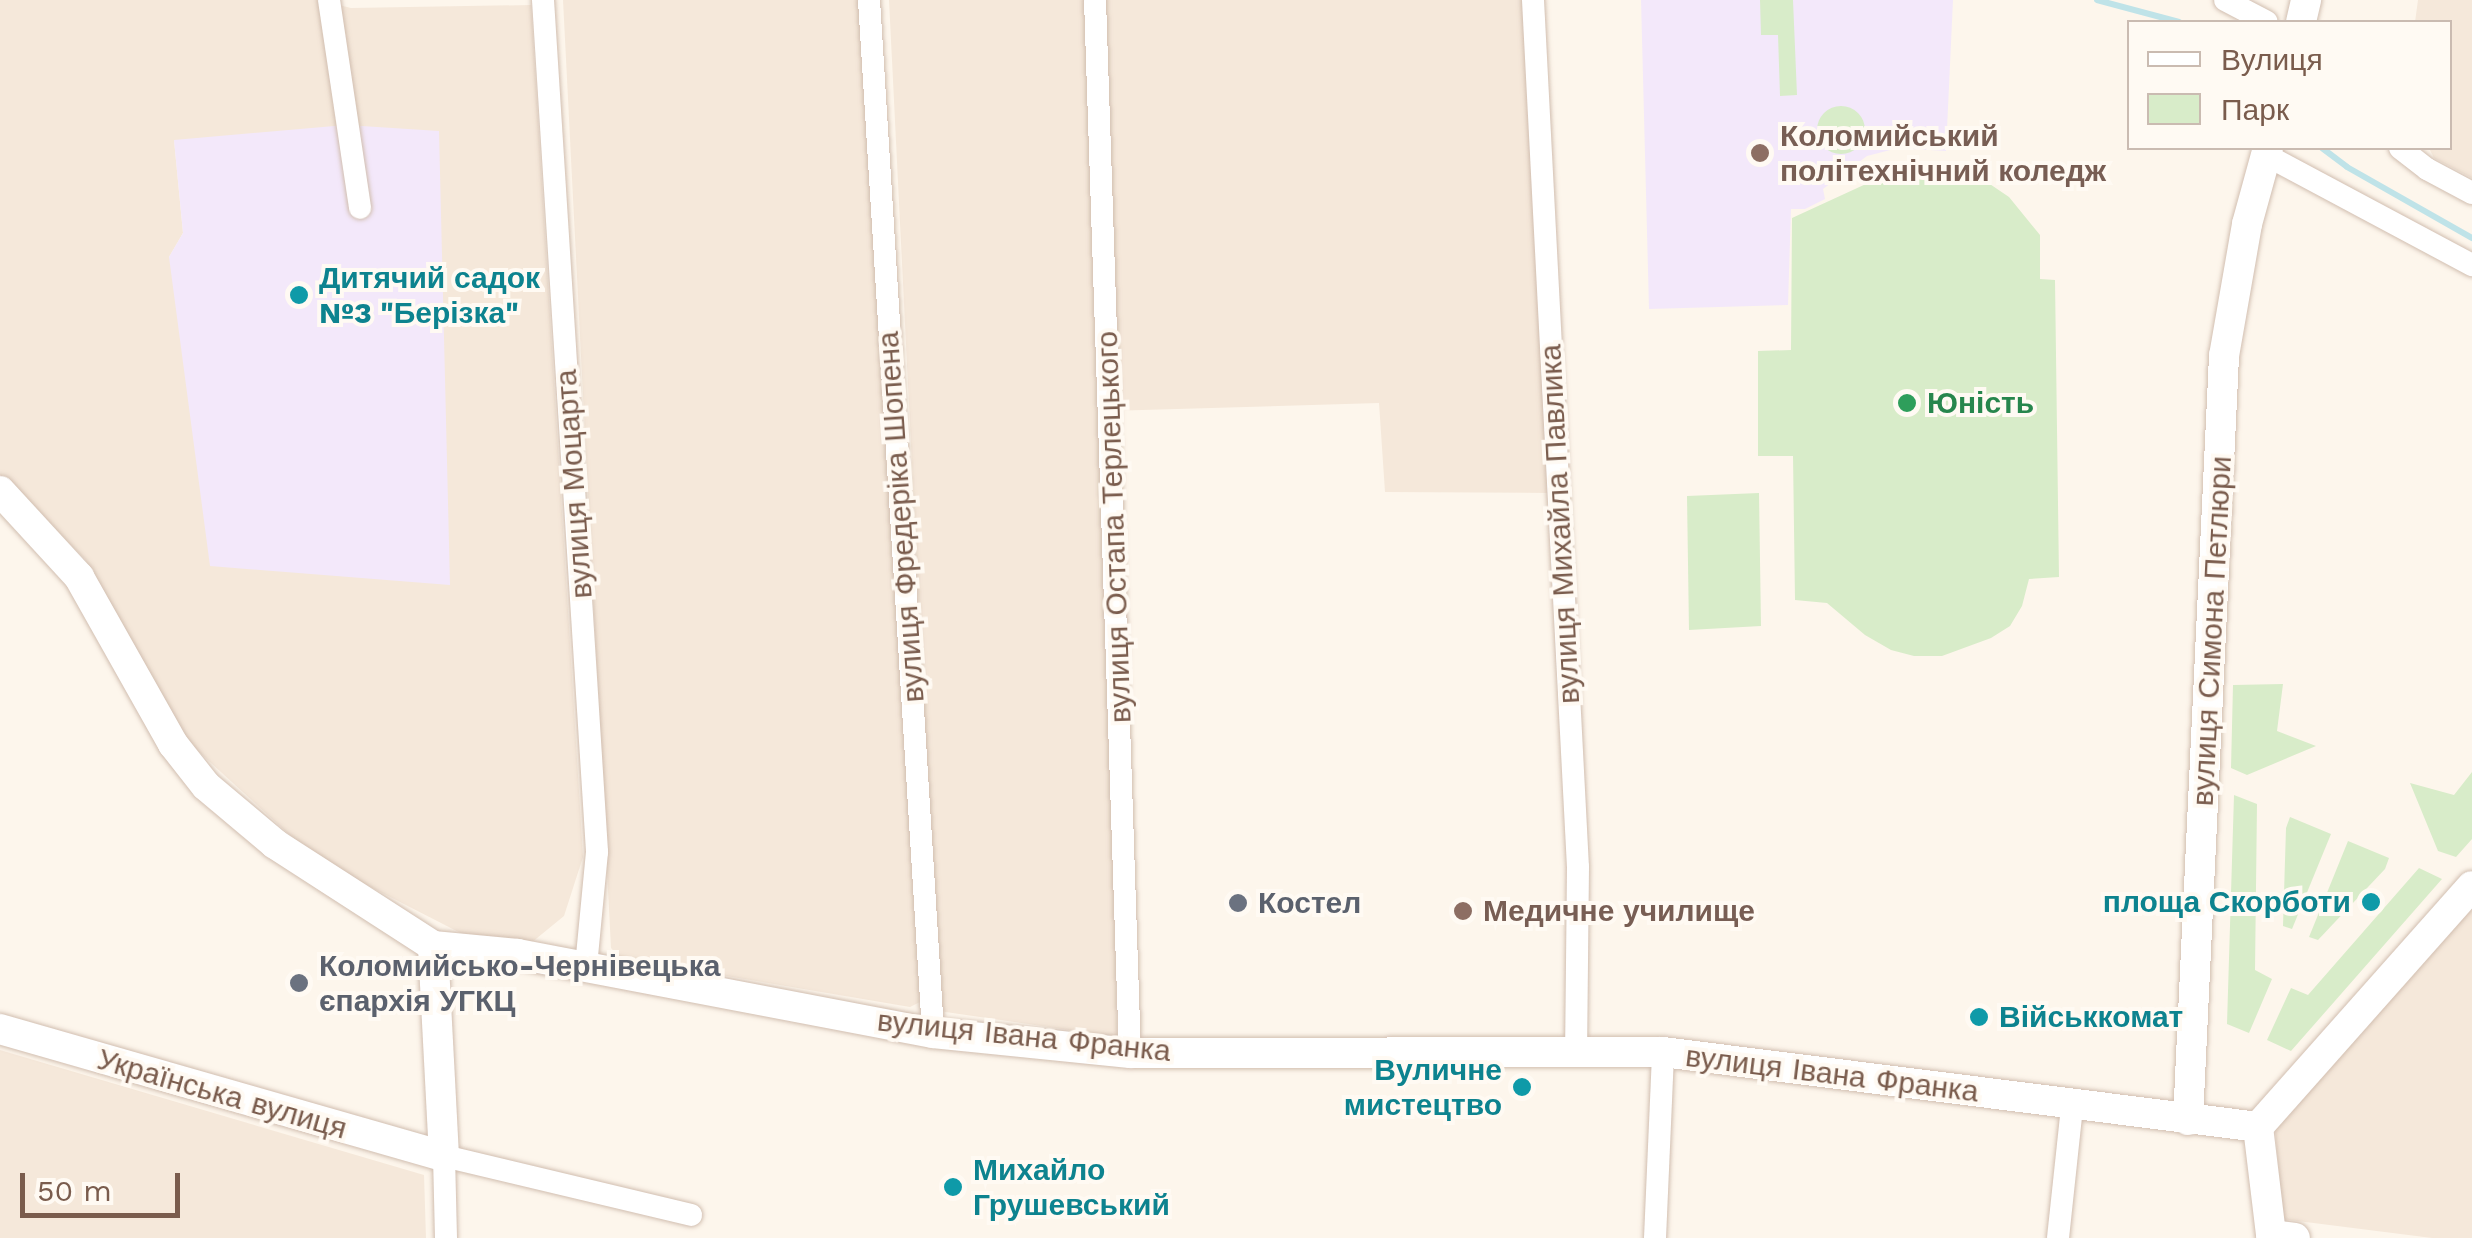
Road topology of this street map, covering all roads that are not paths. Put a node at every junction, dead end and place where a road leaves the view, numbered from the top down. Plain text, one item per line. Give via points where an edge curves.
1 (329, 0) edge
2 (544, 0) edge
3 (870, 0) edge
4 (1095, 0) edge
5 (1532, 0) edge
6 (2225, 0) edge
7 (2263, 20) edge
8 (2402, 150) edge
9 (2267, 152) edge
10 (2472, 193) edge
11 (360, 208) dead end
12 (2472, 265) edge
13 (0, 491) edge
14 (2472, 886) edge
15 (432, 946) junction
16 (586, 967) junction
17 (0, 1029) edge
18 (933, 1033) junction
19 (1576, 1049) junction
20 (1663, 1052) junction
21 (1130, 1053) junction
22 (2072, 1106) junction
23 (2188, 1120) junction
24 (2258, 1127) junction
25 (444, 1156) junction
26 (691, 1215) dead end
27 (2283, 1236) edge
28 (446, 1238) edge
29 (1656, 1238) edge
30 (2058, 1238) edge

1 - 11 street
2 - 16 street, вулиця Моцарта via 597,852
3 - 18 street, вулиця Фредеріка Шопена
4 - 21 street, вулиця Остапа Терлецького
5 - 19 street, вулиця Михайла Павлика via 1578,867
6 - 7 street
8 - 10 street
9 - 12 street
9 - 23 street, вулиця Симона Петлюри via 2224,356
13 - 15 street, вулиця Івана Франка via 79,578 173,744 206,786 275,844
14 - 24 street
15 - 16 street, вулиця Івана Франка
15 - 25 street
16 - 18 street, вулиця Івана Франка
17 - 25 street, Українська вулиця
18 - 21 street, вулиця Івана Франка
19 - 20 street, вулиця Івана Франка
19 - 21 street, вулиця Івана Франка
20 - 22 street, вулиця Івана Франка
20 - 29 street
22 - 23 street, вулиця Івана Франка
22 - 30 street
23 - 24 street, вулиця Івана Франка
24 - 27 street
25 - 26 street
25 - 28 street

